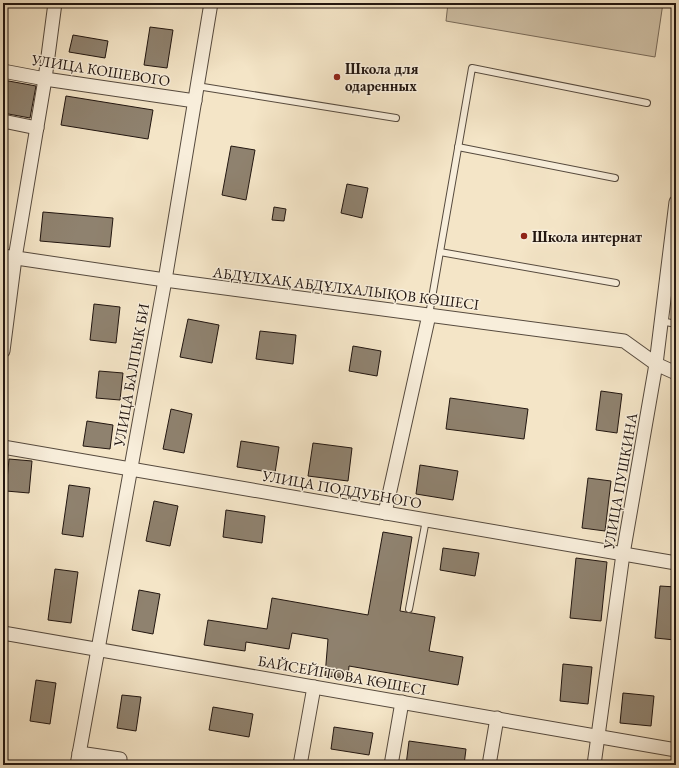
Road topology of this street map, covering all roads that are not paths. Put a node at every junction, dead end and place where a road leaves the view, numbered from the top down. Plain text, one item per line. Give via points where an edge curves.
1 (55, 3) edge
2 (211, 3) edge
3 (3, 71) edge
4 (45, 79) junction
5 (197, 86) junction
6 (195, 101) junction
7 (647, 103) dead end
8 (396, 118) dead end
9 (3, 121) edge
10 (37, 128) junction
11 (458, 147) junction
12 (615, 178) dead end
13 (676, 202) edge
14 (440, 252) junction
15 (9, 257) edge
16 (164, 280) junction
17 (616, 283) dead end
18 (429, 315) junction
19 (661, 321) junction
20 (676, 324) edge
21 (3, 351) edge
22 (656, 364) junction
23 (676, 373) edge
24 (3, 447) edge
25 (130, 469) junction
26 (385, 513) junction
27 (426, 520) junction
28 (623, 554) junction
29 (676, 563) edge
30 (409, 609) dead end
31 (3, 633) edge
32 (98, 650) junction
33 (314, 687) junction
34 (402, 702) junction
35 (497, 718) junction
36 (598, 736) junction
37 (676, 750) edge
38 (78, 759) edge
39 (120, 759) dead end
40 (300, 765) edge
41 (391, 765) edge
42 (489, 765) edge
43 (594, 765) edge

1 - 4 street
2 - 5 street, УЛИЦА БАЛПЫК БИ
3 - 4 street, УЛИЦА КОШЕВОГО
4 - 6 street, УЛИЦА КОШЕВОГО
4 - 10 street
5 - 6 street, УЛИЦА БАЛПЫК БИ
5 - 8 lane
6 - 16 street, УЛИЦА БАЛПЫК БИ
7 - 11 lane via 472,68
9 - 10 street
10 - 15 street
11 - 12 lane
11 - 14 lane
13 - 19 street, УЛИЦА ПУШКИНА
14 - 17 lane
14 - 18 lane
15 - 16 street, АБДҰЛХАҚ АБДҰЛХАЛЫҚОВ КӨШЕСІ
15 - 21 street
16 - 18 street, АБДҰЛХАҚ АБДҰЛХАЛЫҚОВ КӨШЕСІ
16 - 25 street, УЛИЦА БАЛПЫК БИ
18 - 22 street, АБДҰЛХАҚ АБДҰЛХАЛЫҚОВ КӨШЕСІ via 624,341
18 - 26 street
19 - 20 lane
19 - 22 street, УЛИЦА ПУШКИНА
22 - 23 street, АБДҰЛХАҚ АБДҰЛХАЛЫҚОВ КӨШЕСІ
22 - 28 street, УЛИЦА ПУШКИНА
24 - 25 street, УЛИЦА ПОДДУБНОГО
25 - 26 street, УЛИЦА ПОДДУБНОГО
25 - 32 street, УЛИЦА БАЛПЫК БИ
26 - 27 street, УЛИЦА ПОДДУБНОГО
27 - 28 street, УЛИЦА ПОДДУБНОГО
27 - 30 lane
28 - 29 street, УЛИЦА ПОДДУБНОГО
28 - 36 street, УЛИЦА ПУШКИНА
31 - 32 street, БАЙСЕЙІТОВА КӨШЕСІ
32 - 33 street, БАЙСЕЙІТОВА КӨШЕСІ
32 - 38 street, УЛИЦА БАЛПЫК БИ
33 - 34 street, БАЙСЕЙІТОВА КӨШЕСІ
33 - 40 street
34 - 35 street, БАЙСЕЙІТОВА КӨШЕСІ
34 - 41 street
35 - 36 street, БАЙСЕЙІТОВА КӨШЕСІ
35 - 42 street
36 - 37 street, БАЙСЕЙІТОВА КӨШЕСІ
36 - 43 street, УЛИЦА ПУШКИНА
38 - 39 street, УЛИЦА БАЛПЫК БИ

